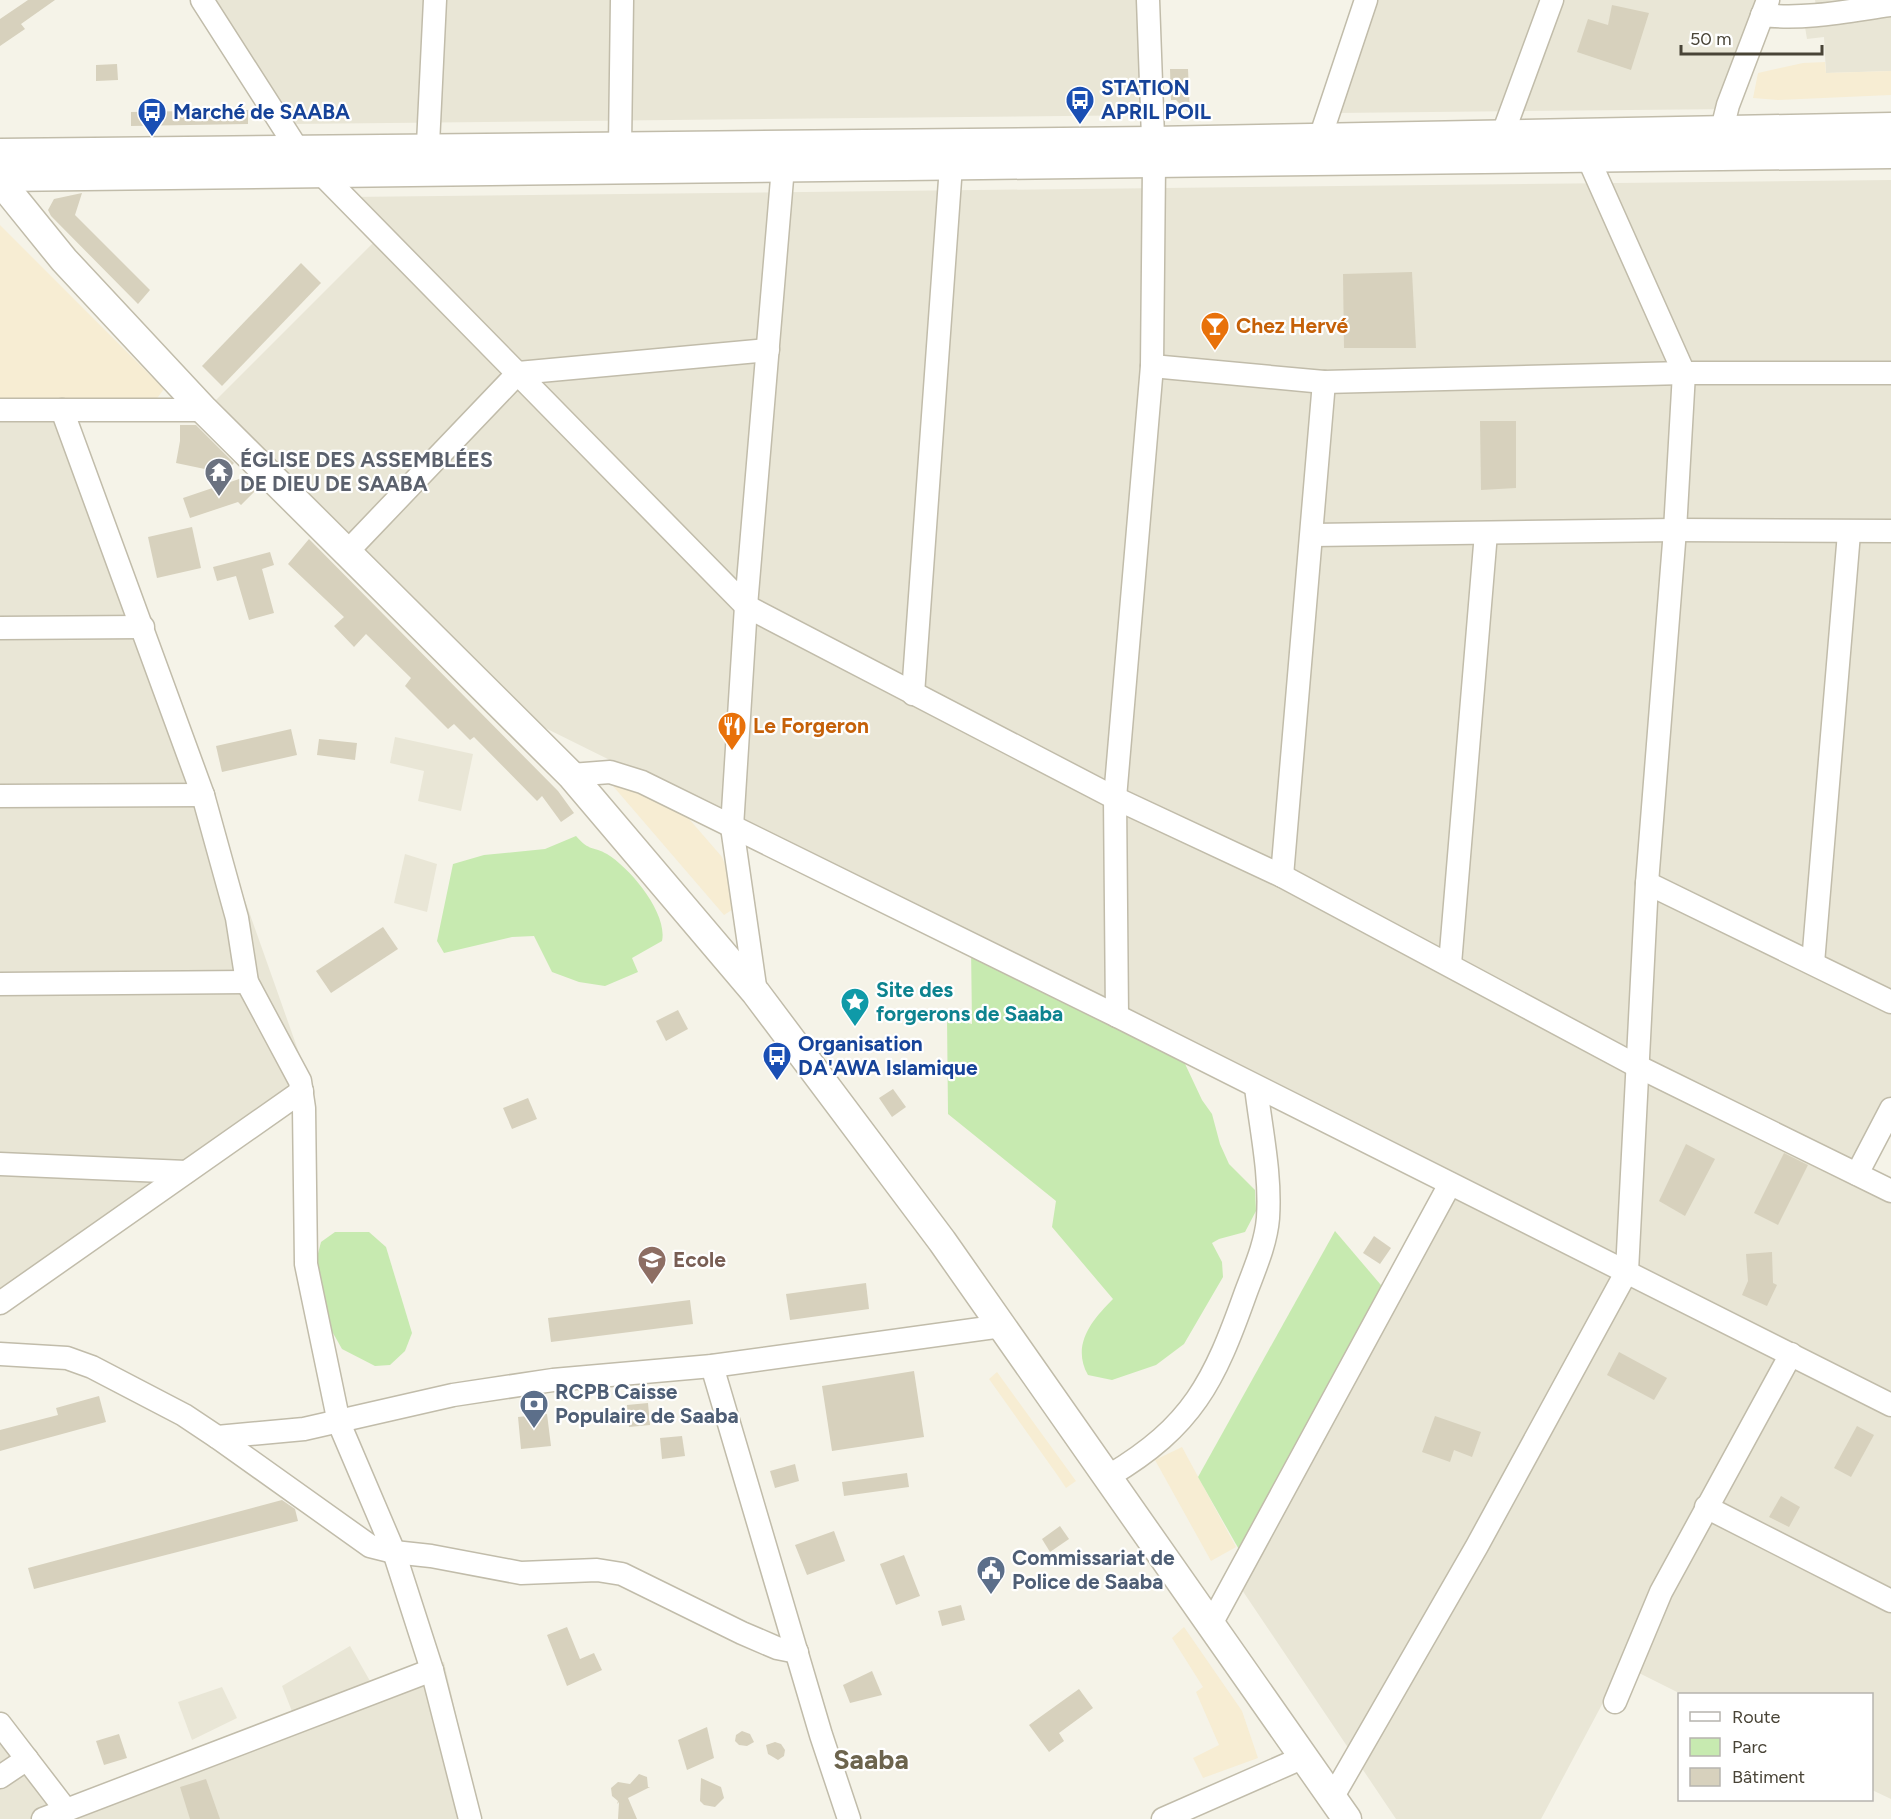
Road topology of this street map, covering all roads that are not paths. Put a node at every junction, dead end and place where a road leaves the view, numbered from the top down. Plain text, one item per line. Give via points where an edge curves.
1 (202, 0) edge
2 (435, 0) edge
3 (622, 0) edge
4 (1148, 0) edge
5 (1366, 0) edge
6 (1552, 0) edge
7 (1891, 5) edge
8 (1765, 7) edge
9 (1891, 127) edge
10 (1722, 129) junction
11 (1502, 136) junction
12 (1320, 138) junction
13 (620, 146) junction
14 (0, 153) edge
15 (1153, 153) junction
16 (1891, 154) edge
17 (428, 159) junction
18 (307, 160) junction
19 (1589, 160) junction
20 (951, 166) junction
21 (783, 167) junction
22 (4, 191) edge
23 (768, 350) junction
24 (1152, 366) junction
25 (518, 373) junction
26 (1684, 373) junction
27 (1891, 373) edge
28 (1324, 382) junction
29 (0, 410) edge
30 (62, 410) junction
31 (204, 410) junction
32 (1675, 530) junction
33 (1891, 531) edge
34 (1486, 533) junction
35 (1849, 533) junction
36 (1313, 536) junction
37 (347, 552) junction
38 (746, 606) junction
39 (143, 627) junction
40 (0, 628) edge
41 (913, 694) junction
42 (571, 775) junction
43 (203, 795) junction
44 (0, 796) edge
45 (1115, 798) junction
46 (732, 827) junction
47 (1282, 876) junction
48 (1647, 883) junction
49 (1814, 963) junction
50 (1450, 964) junction
51 (247, 982) junction
52 (0, 984) edge
53 (756, 993) junction
54 (1891, 1002) edge
55 (1117, 1016) junction
56 (1637, 1066) junction
57 (1256, 1087) junction
58 (302, 1091) junction
59 (1891, 1109) edge
60 (0, 1164) edge
61 (186, 1172) junction
62 (1857, 1174) junction
63 (1450, 1184) junction
64 (1891, 1191) edge
65 (1627, 1271) junction
66 (0, 1303) edge
67 (1002, 1326) junction
68 (0, 1354) edge
69 (1791, 1354) junction
70 (712, 1366) junction
71 (1891, 1405) edge
72 (339, 1422) junction
73 (217, 1437) junction
74 (1109, 1476) junction
75 (1706, 1507) junction
76 (393, 1552) junction
77 (1891, 1600) edge
78 (1211, 1624) junction
79 (797, 1652) junction
80 (432, 1670) junction
81 (1615, 1702) dead end
82 (0, 1724) edge
83 (1304, 1757) junction
84 (27, 1759) junction
85 (0, 1777) edge
86 (1340, 1808) edge
87 (66, 1810) junction
88 (44, 1819) edge
89 (470, 1819) edge
90 (849, 1819) edge
91 (1163, 1819) edge

1 - 18 street
2 - 17 street
3 - 13 street
4 - 15 street
5 - 12 street
6 - 11 street
7 - 8 street via 1786,18
8 - 10 street
9 - 10 street
10 - 11 street
11 - 12 street
12 - 15 street
13 - 15 street
13 - 17 street
14 - 18 street
15 - 19 street
15 - 20 street
15 - 24 street
16 - 19 street
17 - 18 street
17 - 21 street
18 - 22 street
18 - 25 street
19 - 26 street
20 - 21 street
20 - 41 street
21 - 23 street
22 - 31 street
23 - 25 street
23 - 38 street
24 - 28 street
24 - 45 street
25 - 37 street
25 - 38 street
26 - 27 street
26 - 28 street
26 - 32 street
28 - 36 street
29 - 30 street
30 - 31 street
30 - 39 street
31 - 37 street
32 - 34 street
32 - 35 street
32 - 48 street
33 - 35 street
34 - 36 street
34 - 50 street
35 - 49 street
36 - 47 street
37 - 42 street
38 - 41 street
38 - 46 street
39 - 40 street
39 - 43 street
41 - 45 street
42 - 46 street via 610,772 642,782
42 - 53 street
43 - 44 street
43 - 51 street via 237,918
45 - 47 street
45 - 55 street
46 - 53 street
46 - 55 street
47 - 50 street
48 - 49 street
48 - 56 street
49 - 54 street
50 - 56 street
51 - 52 street
51 - 58 street via 296,1072
53 - 67 street
55 - 57 street
56 - 62 street
56 - 65 street
57 - 63 street
57 - 74 street via 1268,1181 1268,1219 1262,1250 1225,1351 1198,1401 1166,1437
58 - 61 street
58 - 72 street via 306,1264
59 - 62 street
60 - 61 street
61 - 66 street
62 - 64 street
63 - 65 street
63 - 78 street
65 - 69 street
65 - 86 street
67 - 70 street
67 - 74 street
68 - 73 street via 67,1358 92,1367 184,1415
69 - 71 street
69 - 75 street
70 - 72 street via 542,1382 453,1395
70 - 79 street
72 - 73 street
72 - 76 street
73 - 76 street via 359,1539
74 - 78 street
75 - 77 street
75 - 81 street via 1661,1592
76 - 79 street via 521,1573 597,1570 622,1574 742,1633
76 - 80 street
78 - 83 street
79 - 90 street
80 - 87 street
80 - 89 street
82 - 84 street
83 - 86 street
83 - 91 street
84 - 85 street
84 - 87 street
87 - 88 street

